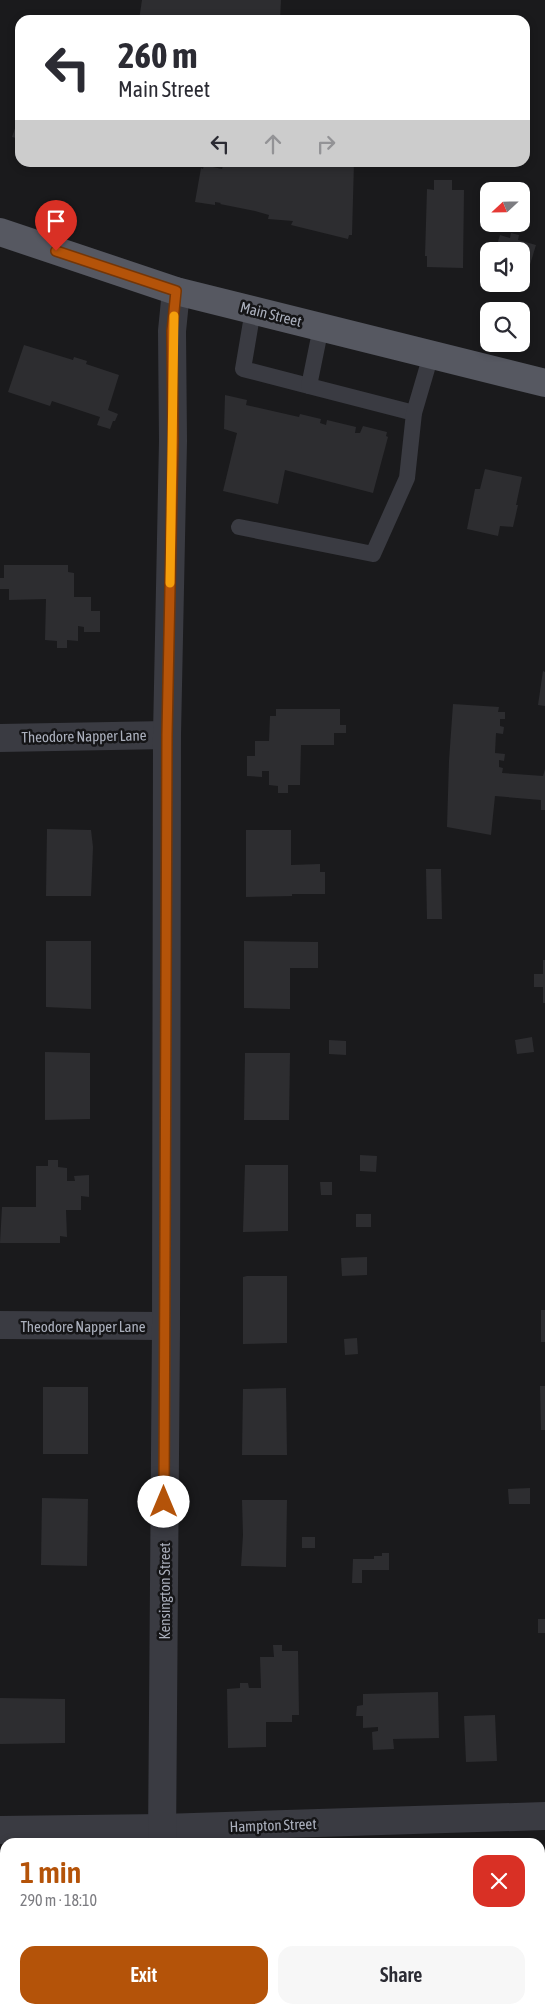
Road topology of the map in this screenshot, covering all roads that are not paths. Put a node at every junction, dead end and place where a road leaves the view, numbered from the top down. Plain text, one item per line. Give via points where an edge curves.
1 (0, 232) edge
2 (176, 291) junction
3 (253, 310) junction
4 (321, 327) junction
5 (430, 354) junction
6 (545, 383) edge
7 (309, 386) junction
8 (414, 413) junction
9 (239, 527) dead end
10 (167, 735) junction
11 (0, 738) edge
12 (0, 1325) edge
13 (166, 1326) junction
14 (545, 1816) edge
15 (0, 1830) edge
16 (162, 1835) edge

1 - 2 main road, Main Street
2 - 3 main road, Main Street
2 - 10 street, Kensington Street via 172,331
3 - 4 main road, Main Street
3 - 7 lane via 243,369
4 - 5 main road, Main Street
4 - 7 lane
5 - 6 main road, Main Street
5 - 8 lane
7 - 8 lane
8 - 9 lane via 407,478 373,554
10 - 11 street, Theodore Napper Lane
10 - 13 street, Kensington Street
12 - 13 street, Theodore Napper Lane
13 - 16 street, Kensington Street
14 - 16 street, Hampton Street
15 - 16 street, Hampton Street

